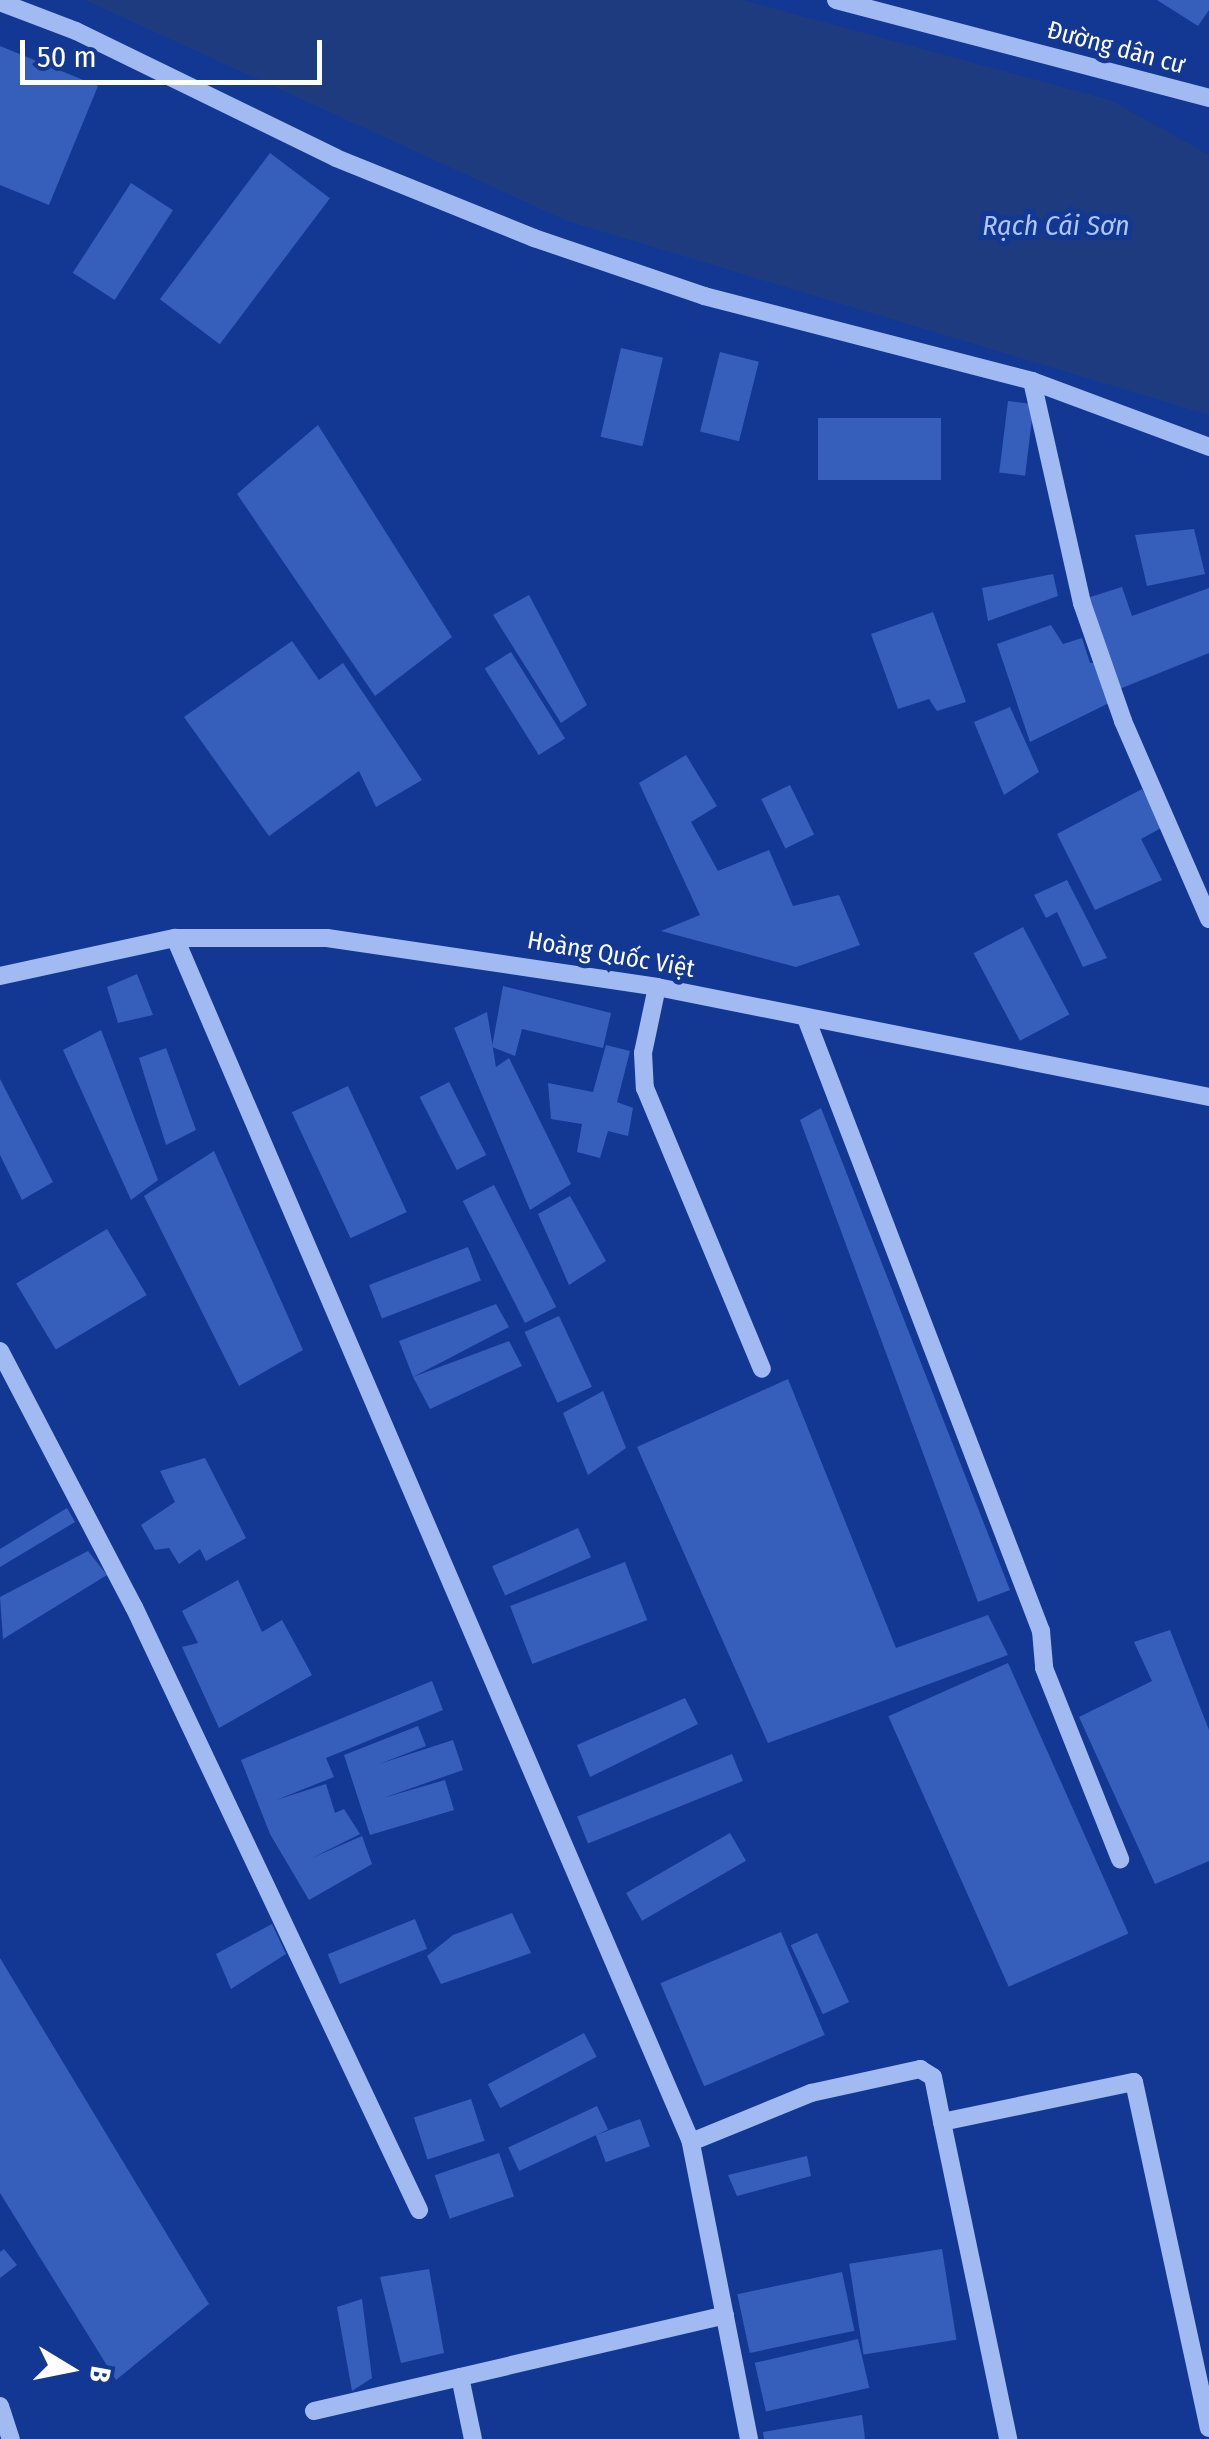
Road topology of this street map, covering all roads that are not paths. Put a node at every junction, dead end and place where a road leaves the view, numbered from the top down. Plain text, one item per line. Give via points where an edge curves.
1 (836, 0) edge
2 (0, 2) edge
3 (1209, 98) edge
4 (1032, 381) junction
5 (1209, 448) edge
6 (1209, 919) edge
7 (176, 938) junction
8 (0, 976) edge
9 (657, 987) junction
10 (806, 1018) junction
11 (1209, 1096) edge
12 (0, 1351) edge
13 (762, 1369) dead end
14 (1120, 1858) dead end
15 (942, 2122) junction
16 (691, 2142) junction
17 (419, 2210) dead end
18 (726, 2315) junction
19 (460, 2377) junction
20 (0, 2406) edge
21 (314, 2411) dead end
22 (1209, 2428) edge
23 (11, 2439) edge
24 (473, 2439) edge
25 (749, 2439) edge
26 (1008, 2439) edge

1 - 3 street, Đường dân cư
2 - 4 street via 76,31 336,158 534,238 704,296
4 - 5 street
4 - 6 street via 1082,604
7 - 8 street, Hoàng Quốc Việt
7 - 9 street, Hoàng Quốc Việt via 327,938
7 - 16 street
9 - 10 street, Hoàng Quốc Việt
9 - 13 street via 643,1053 645,1088
10 - 11 street, Hoàng Quốc Việt
10 - 14 street via 1034,1612 1044,1668
12 - 17 street via 134,1606
15 - 16 street via 934,2076 920,2070 811,2093
15 - 22 street via 1134,2082
15 - 26 street
16 - 18 street
18 - 19 street
18 - 25 street
19 - 21 street
19 - 24 street
20 - 23 street

